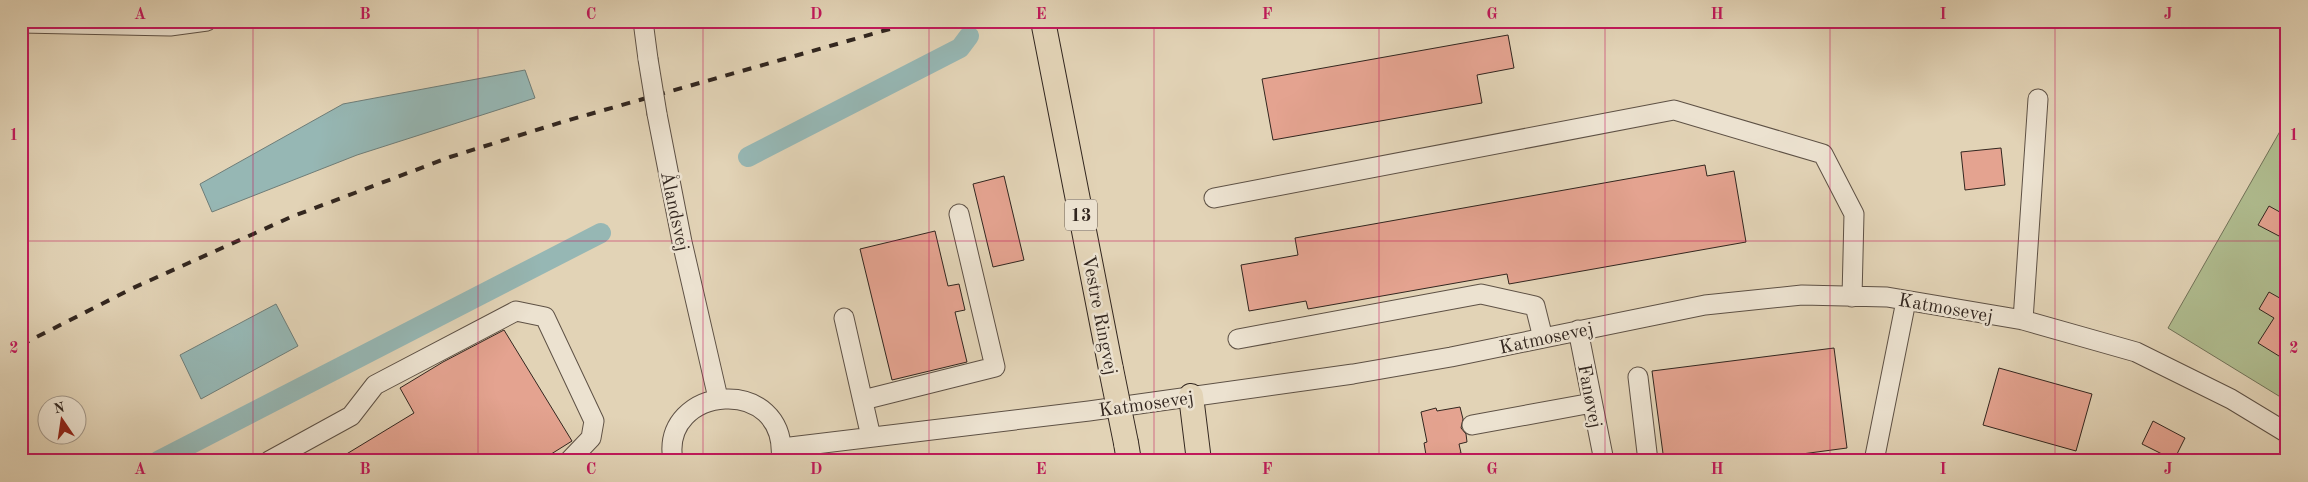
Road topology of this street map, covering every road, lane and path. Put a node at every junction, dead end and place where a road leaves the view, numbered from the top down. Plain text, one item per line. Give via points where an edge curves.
1 (207, 21) edge
2 (644, 21) edge
3 (1043, 21) edge
4 (21, 23) edge
5 (2038, 100) dead end
6 (1214, 198) dead end
7 (959, 214) dead end
8 (1852, 297) junction
9 (1906, 301) junction
10 (844, 318) dead end
11 (2023, 320) junction
12 (1578, 330) junction
13 (1543, 338) junction
14 (1238, 339) dead end
15 (1638, 378) dead end
16 (1192, 396) junction
17 (718, 398) junction
18 (863, 400) junction
19 (1592, 403) junction
20 (1472, 425) dead end
21 (2287, 433) edge
22 (871, 437) junction
23 (1128, 452) edge
24 (782, 454) edge
25 (270, 461) edge
26 (569, 461) edge
27 (673, 461) edge
28 (1199, 461) edge
29 (1604, 461) edge
30 (1648, 461) edge
31 (1874, 461) edge

1 - 4 street via 170,26
2 - 17 street, Ålandsvej, bridge via 657,114 682,242
3 - 23 main road, Vestre Ringvej / 13, bridge
5 - 11 street
6 - 8 street via 1674,110 1823,154 1854,214
7 - 18 street via 995,367
8 - 9 street, Katmosevej
8 - 12 street, Katmosevej via 1802,295 1704,305
9 - 11 street, Katmosevej
9 - 31 street
10 - 18 street
11 - 21 street, Katmosevej via 2136,352 2231,399
12 - 13 street, Katmosevej
12 - 19 street, Fanøvej
13 - 14 street via 1535,306 1481,294
13 - 16 street, Katmosevej via 1363,372
15 - 30 street
16 - 22 street, Katmosevej
16 - 28 main road
17 - 24 street via 736,398 753,404 768,415 778,430
17 - 27 street via 702,403 679,426 673,441
18 - 22 street
19 - 20 street
19 - 29 street, Fanøvej
22 - 24 street, Katmosevej
25 - 26 street via 351,416 375,385 516,311 545,317 594,421 591,438

